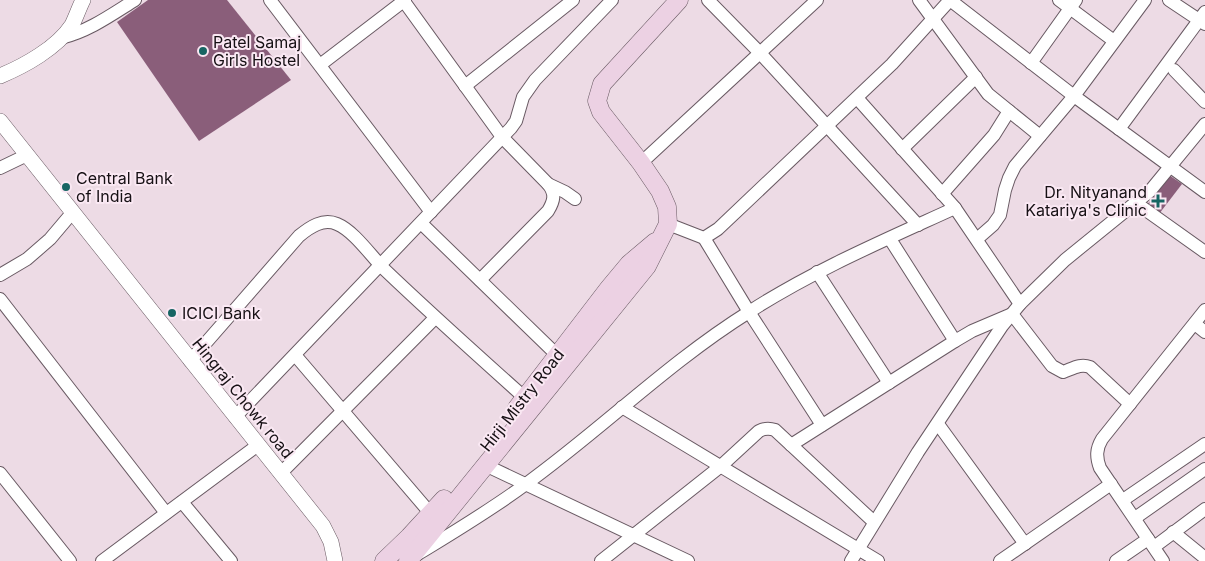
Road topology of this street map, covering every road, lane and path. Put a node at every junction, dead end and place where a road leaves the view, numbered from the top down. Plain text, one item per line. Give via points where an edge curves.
1 (83, 0) edge
2 (135, 0) edge
3 (270, 0) edge
4 (404, 0) edge
5 (573, 0) edge
6 (612, 0) edge
7 (679, 0) edge
8 (708, 0) edge
9 (817, 0) edge
10 (919, 0) edge
11 (950, 0) edge
12 (1059, 0) edge
13 (1145, 0) edge
14 (1170, 0) edge
15 (1073, 4) edge
16 (933, 19) junction
17 (1203, 19) edge
18 (61, 38) junction
19 (1114, 42) junction
20 (760, 53) junction
21 (1031, 63) junction
22 (320, 65) junction
23 (1174, 70) dead end
24 (0, 76) edge
25 (976, 77) junction
26 (465, 86) junction
27 (1074, 96) junction
28 (857, 98) junction
29 (1205, 102) edge
30 (1009, 111) junction
31 (0, 121) edge
32 (1205, 124) edge
33 (826, 126) junction
34 (1119, 130) junction
35 (1040, 136) junction
36 (502, 137) junction
37 (902, 149) junction
38 (27, 155) junction
39 (641, 163) junction
40 (1170, 167) junction
41 (0, 168) edge
42 (548, 184) junction
43 (1205, 192) edge
44 (942, 194) junction
45 (575, 199) dead end
46 (1136, 203) junction
47 (955, 208) junction
48 (72, 212) junction
49 (431, 212) junction
50 (420, 223) junction
51 (918, 225) junction
52 (664, 231) junction
53 (704, 238) junction
54 (890, 239) junction
55 (977, 239) junction
56 (1205, 252) edge
57 (380, 265) junction
58 (817, 272) junction
59 (0, 276) edge
60 (480, 280) junction
61 (0, 299) edge
62 (1016, 309) junction
63 (1205, 310) edge
64 (749, 312) junction
65 (435, 318) junction
66 (1200, 328) edge
67 (956, 341) junction
68 (295, 355) junction
69 (557, 355) junction
70 (190, 361) junction
71 (889, 383) junction
72 (525, 398) junction
73 (1130, 404) junction
74 (622, 407) junction
75 (343, 411) junction
76 (236, 417) junction
77 (938, 424) junction
78 (822, 425) junction
79 (1205, 444) edge
80 (258, 445) junction
81 (791, 445) junction
82 (485, 465) junction
83 (721, 466) junction
84 (1205, 469) edge
85 (0, 473) edge
86 (281, 473) junction
87 (526, 484) junction
88 (1112, 484) junction
89 (1122, 500) junction
90 (182, 502) junction
91 (1205, 509) edge
92 (166, 513) junction
93 (431, 514) junction
94 (1135, 518) junction
95 (874, 522) junction
96 (1174, 532) junction
97 (633, 535) junction
98 (331, 542) junction
99 (1151, 543) junction
100 (1025, 544) junction
101 (859, 549) junction
102 (662, 556) edge
103 (1205, 558) edge
104 (409, 560) edge
105 (70, 561) edge
106 (102, 561) edge
107 (231, 561) edge
108 (335, 561) edge
109 (344, 561) edge
110 (384, 561) edge
111 (601, 561) edge
112 (688, 561) edge
113 (852, 561) edge
114 (878, 561) edge
115 (1000, 561) edge
116 (1116, 561) edge
117 (1163, 561) edge

1 - 18 street via 72,25
2 - 18 street via 96,24
3 - 22 street
4 - 22 street
4 - 26 street
5 - 26 street
6 - 36 street via 535,80 523,97 516,122
7 - 39 main road via 602,84 598,94 601,112
8 - 20 street
9 - 20 street
10 - 16 street
11 - 16 street
11 - 21 street
12 - 15 street
13 - 19 street
14 - 17 street
15 - 19 street
15 - 21 street
16 - 25 street
16 - 28 street
17 - 34 street
18 - 24 street via 26,64
19 - 27 street
20 - 33 street
20 - 39 street
21 - 27 street
22 - 49 street
23 - 29 street
25 - 30 street via 988,94
25 - 37 street
26 - 36 street
27 - 34 street
27 - 35 street
28 - 33 street
28 - 37 street
30 - 35 street
30 - 44 street via 994,135
31 - 38 street, Hingraj Chowk road
32 - 40 street
33 - 51 street
33 - 53 street via 739,210
34 - 40 street
35 - 55 street via 1015,166 1000,215
36 - 42 street
36 - 49 street
37 - 44 street
38 - 41 street
38 - 48 street, Hingraj Chowk road
39 - 52 main road via 660,190 667,207
40 - 43 street
40 - 46 street
42 - 45 street
42 - 60 street via 554,194 554,202 548,211
44 - 47 street
46 - 56 street
46 - 62 street via 1065,260
47 - 51 street
47 - 55 street
48 - 59 street via 50,239
48 - 70 street, Hingraj Chowk road
49 - 50 street
50 - 57 street
50 - 60 street
51 - 54 street
52 - 53 street
52 - 69 main road, Hirji Mistry Road via 629,264
52 - 82 main road, Hirji Mistry Road via 646,266
53 - 64 street
54 - 58 street
54 - 67 street
55 - 62 street
57 - 65 street
57 - 68 street
57 - 70 street via 347,230 336,223 325,222 310,227
58 - 64 street
58 - 71 street
60 - 69 street
61 - 92 street
62 - 67 street
62 - 73 street via 1052,366 1062,372 1078,366 1090,367
62 - 77 street
63 - 66 street
64 - 74 street
64 - 78 street
65 - 72 street
65 - 75 street
66 - 73 street
67 - 71 street
68 - 75 street
68 - 76 street
69 - 72 main road, Hirji Mistry Road
70 - 76 street, Hingraj Chowk road
71 - 78 street
72 - 93 main road, Hirji Mistry Road
73 - 88 street via 1098,446 1097,461
74 - 83 street
74 - 87 street
75 - 86 street
75 - 93 street
76 - 80 street, Hingraj Chowk road
77 - 95 street
77 - 100 street
78 - 81 street
79 - 89 street
80 - 86 street, Hingraj Chowk road
80 - 90 street
81 - 83 street via 775,430 764,429
81 - 95 street
82 - 87 street
82 - 104 main road, Hirji Mistry Road
83 - 97 street
83 - 101 street
84 - 94 street
85 - 105 street
86 - 98 street, Hingraj Chowk road via 323,526
87 - 97 street
87 - 104 street
88 - 89 street
88 - 100 street
89 - 94 street
90 - 92 street
90 - 107 street
91 - 96 street
92 - 106 street
93 - 110 main road, Hirji Mistry Road
94 - 99 street
95 - 101 street
96 - 99 street
96 - 103 street
97 - 102 street
97 - 111 street
98 - 108 street, Hingraj Chowk road
98 - 109 street
99 - 116 street
99 - 117 street
100 - 115 street
101 - 113 street
101 - 114 street
102 - 112 street

